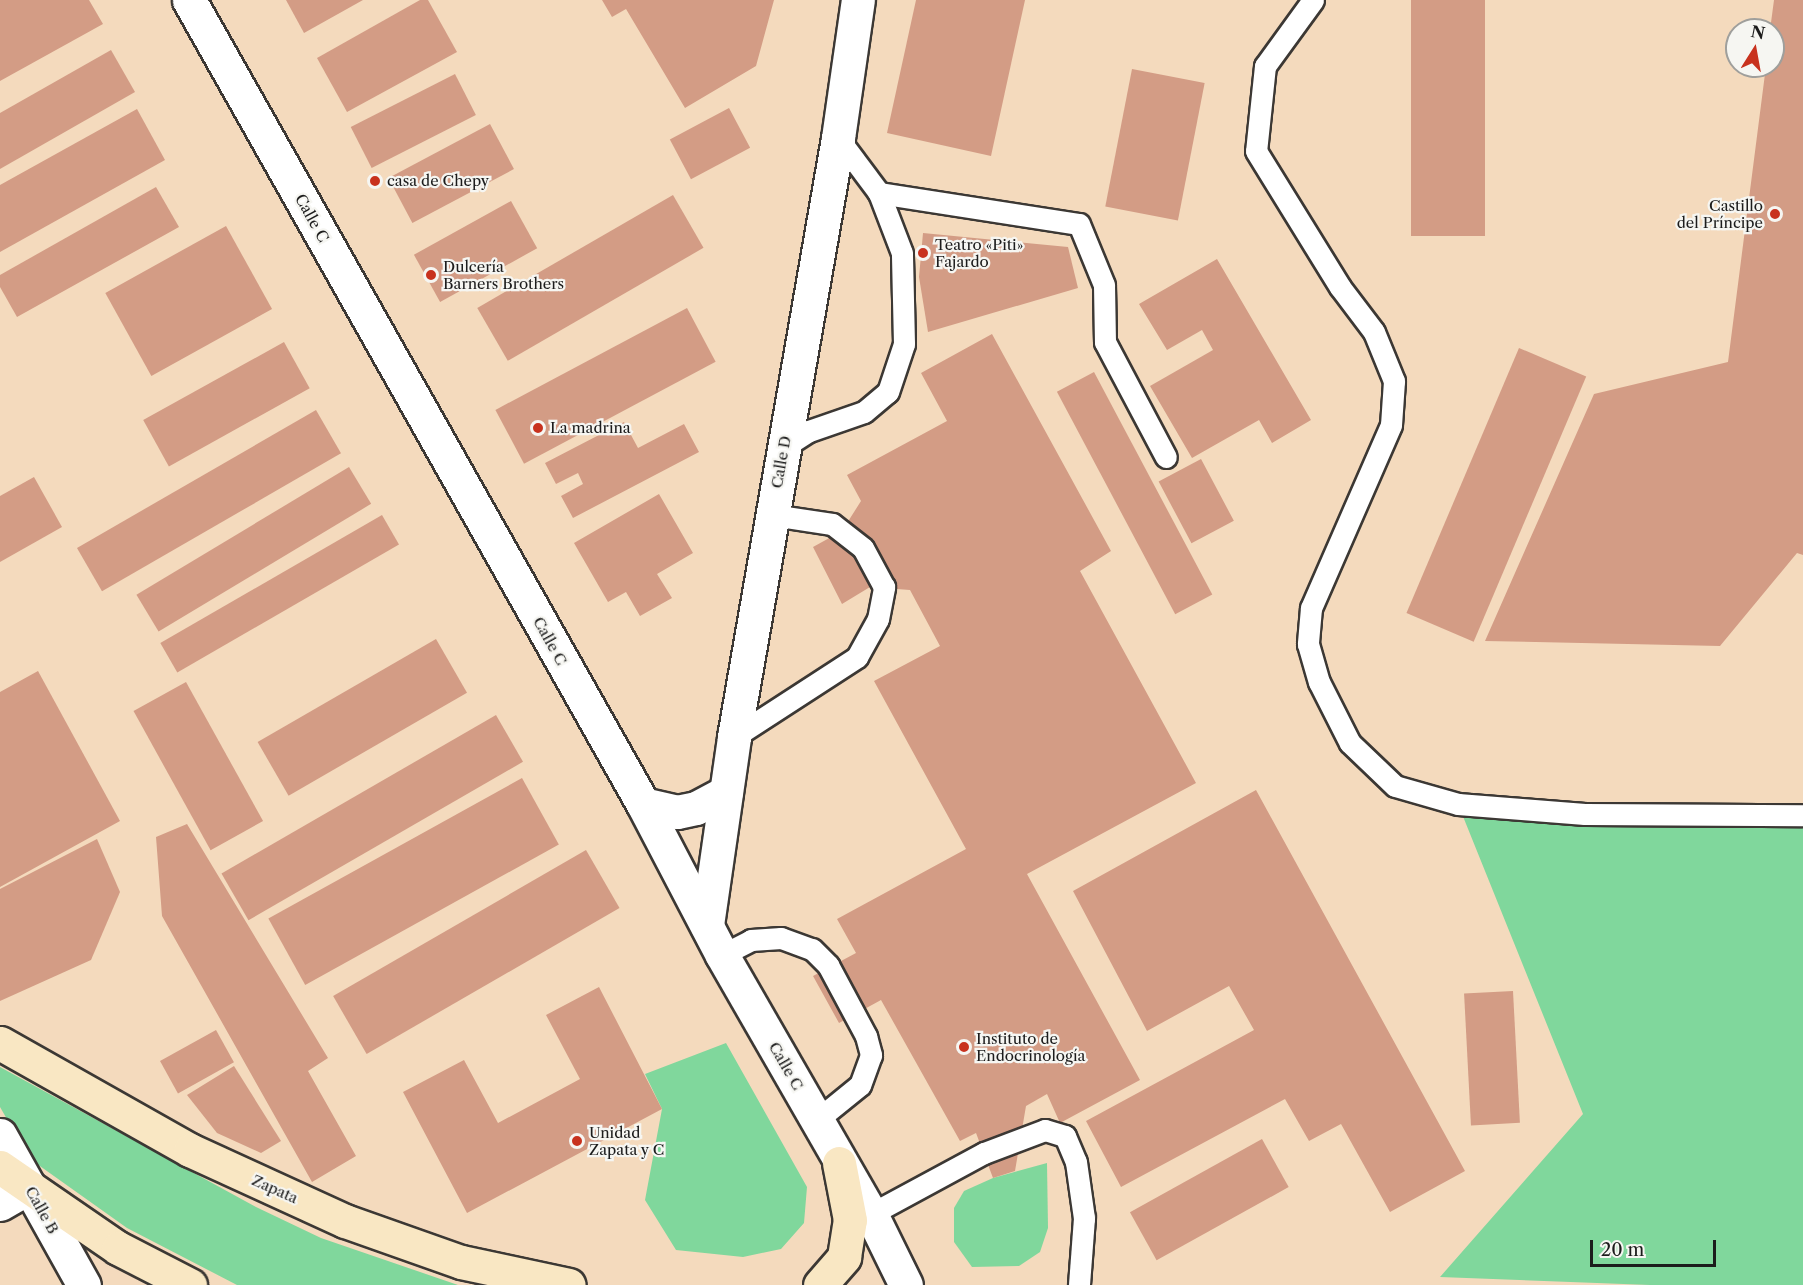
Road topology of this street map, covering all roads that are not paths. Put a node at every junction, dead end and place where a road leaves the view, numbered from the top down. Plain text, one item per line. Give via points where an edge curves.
1 (189, 0) edge
2 (858, 0) edge
3 (1313, 0) edge
4 (838, 138) junction
5 (879, 193) junction
6 (784, 447) junction
7 (1166, 457) dead end
8 (772, 515) junction
9 (734, 737) junction
10 (726, 792) junction
11 (643, 804) junction
12 (1803, 815) edge
13 (707, 925) junction
14 (723, 955) junction
15 (0, 1043) edge
16 (816, 1120) junction
17 (0, 1135) edge
18 (839, 1163) junction
19 (0, 1167) edge
20 (30, 1187) junction
21 (0, 1204) edge
22 (871, 1214) junction
23 (84, 1285) edge
24 (190, 1285) edge
25 (569, 1285) edge
26 (820, 1285) edge
27 (906, 1285) edge
28 (1078, 1285) edge

1 - 11 street, Calle C
2 - 4 street, Calle D
3 - 12 lane via 1265,66 1257,151 1341,287 1374,332 1394,381 1391,425 1311,608 1308,644 1319,682 1350,743 1395,786 1458,804 1585,814
4 - 5 lane
4 - 6 street, Calle D
5 - 6 lane via 902,253 906,320 899,369 888,392 864,412 808,431
5 - 7 lane via 1079,224 1104,285 1105,342
6 - 8 street, Calle D
8 - 9 street, Calle D
8 - 9 lane via 832,524 863,548 884,587 878,619 857,657
9 - 10 street, Calle D
10 - 11 street via 696,808 677,812
10 - 13 street, Calle D
11 - 13 street, Calle C
13 - 14 street, Calle C
14 - 16 street, Calle C
14 - 16 lane via 751,940 781,938 812,949 828,964 866,1036 871,1055 860,1085
15 - 25 main road, Zapata via 190,1150 345,1221 461,1262
16 - 18 street, Calle C
17 - 20 street, Calle B
18 - 22 street, Calle C
18 - 26 main road via 850,1220 844,1257
19 - 20 main road
20 - 21 street
20 - 23 street, Calle B
20 - 24 main road via 118,1248
22 - 27 street, Calle C
22 - 28 lane via 984,1153 1045,1130 1065,1136 1076,1162 1084,1218

